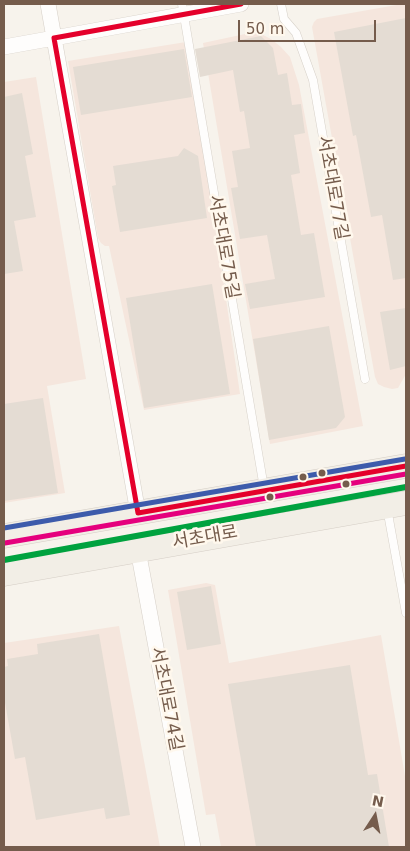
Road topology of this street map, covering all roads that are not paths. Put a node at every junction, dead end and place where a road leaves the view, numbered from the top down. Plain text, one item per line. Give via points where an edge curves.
1 (48, 4) edge
2 (241, 4) edge
3 (281, 4) edge
4 (183, 9) edge
5 (54, 38) junction
6 (4, 47) edge
7 (365, 379) dead end
8 (402, 465) edge
9 (265, 490) junction
10 (397, 504) edge
11 (138, 513) junction
12 (4, 536) edge
13 (138, 550) junction
14 (4, 574) edge
15 (406, 613) edge
16 (193, 847) edge

1 - 5 street
2 - 4 street
3 - 7 lane, 서초대로77길 via 284,19 296,33 313,80
4 - 5 street
4 - 9 lane, 서초대로75길
5 - 6 street
5 - 11 street
8 - 9 main road, 서초대로
9 - 11 main road, 서초대로
10 - 13 main road, 서초대로
10 - 15 lane
11 - 12 main road, 서초대로
13 - 14 main road, 서초대로
13 - 16 street, 서초대로74길

